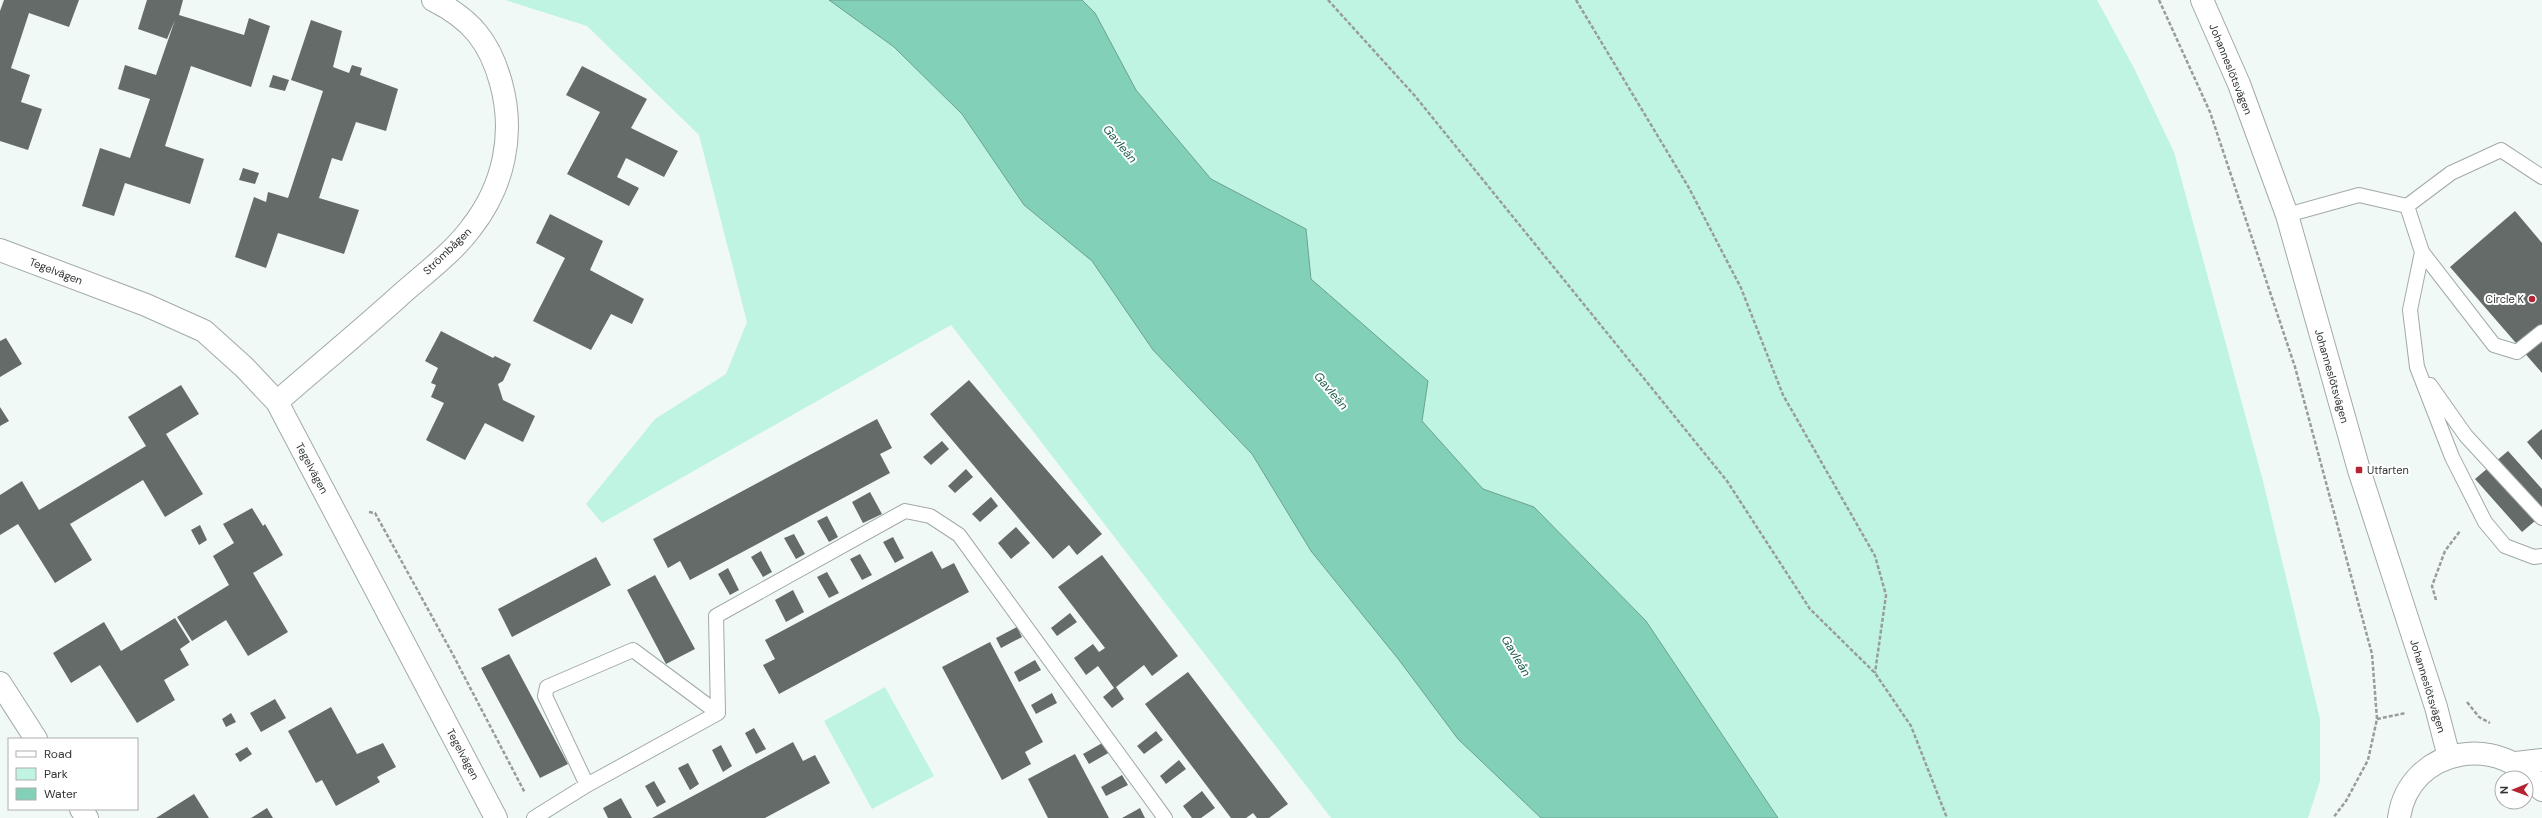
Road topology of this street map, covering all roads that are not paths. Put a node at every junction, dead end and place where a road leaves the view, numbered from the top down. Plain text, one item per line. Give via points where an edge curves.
1 (433, 0) edge
2 (2202, 0) edge
3 (2542, 176) edge
4 (2407, 206) junction
5 (2287, 215) junction
6 (0, 250) edge
7 (2422, 252) junction
8 (2542, 332) edge
9 (2418, 367) junction
10 (277, 402) junction
11 (2542, 518) edge
12 (2542, 556) edge
13 (0, 683) edge
14 (718, 713) junction
15 (35, 738) edge
16 (2449, 757) junction
17 (2542, 760) edge
18 (2516, 763) junction
19 (587, 785) junction
20 (2542, 790) edge
21 (536, 817) edge
22 (496, 818) edge
23 (1166, 818) edge
24 (2399, 818) edge

1 - 10 street, Strömbågen via 451,9 481,35 497,68 508,107 507,149 494,190 466,234
2 - 5 street, Johanneslötsvägen via 2239,84
3 - 4 lane via 2501,150 2450,173
4 - 5 lane via 2359,194
4 - 7 lane
5 - 16 street, Johanneslötsvägen via 2358,470 2436,707
6 - 10 street, Tegelvägen via 146,305 204,331 244,367
7 - 8 lane via 2494,345 2517,352
7 - 9 lane via 2410,310
9 - 11 lane via 2466,436
9 - 12 lane via 2452,458 2485,522 2505,546 2534,557
10 - 22 street, Tegelvägen
13 - 15 street
14 - 19 lane
14 - 19 lane via 633,650 547,687 545,696
14 - 23 lane via 716,616 905,511 930,516 959,535
16 - 18 street via 2471,752 2495,754
16 - 24 street via 2427,769 2410,788
17 - 18 street
18 - 20 street via 2534,778
19 - 21 lane

